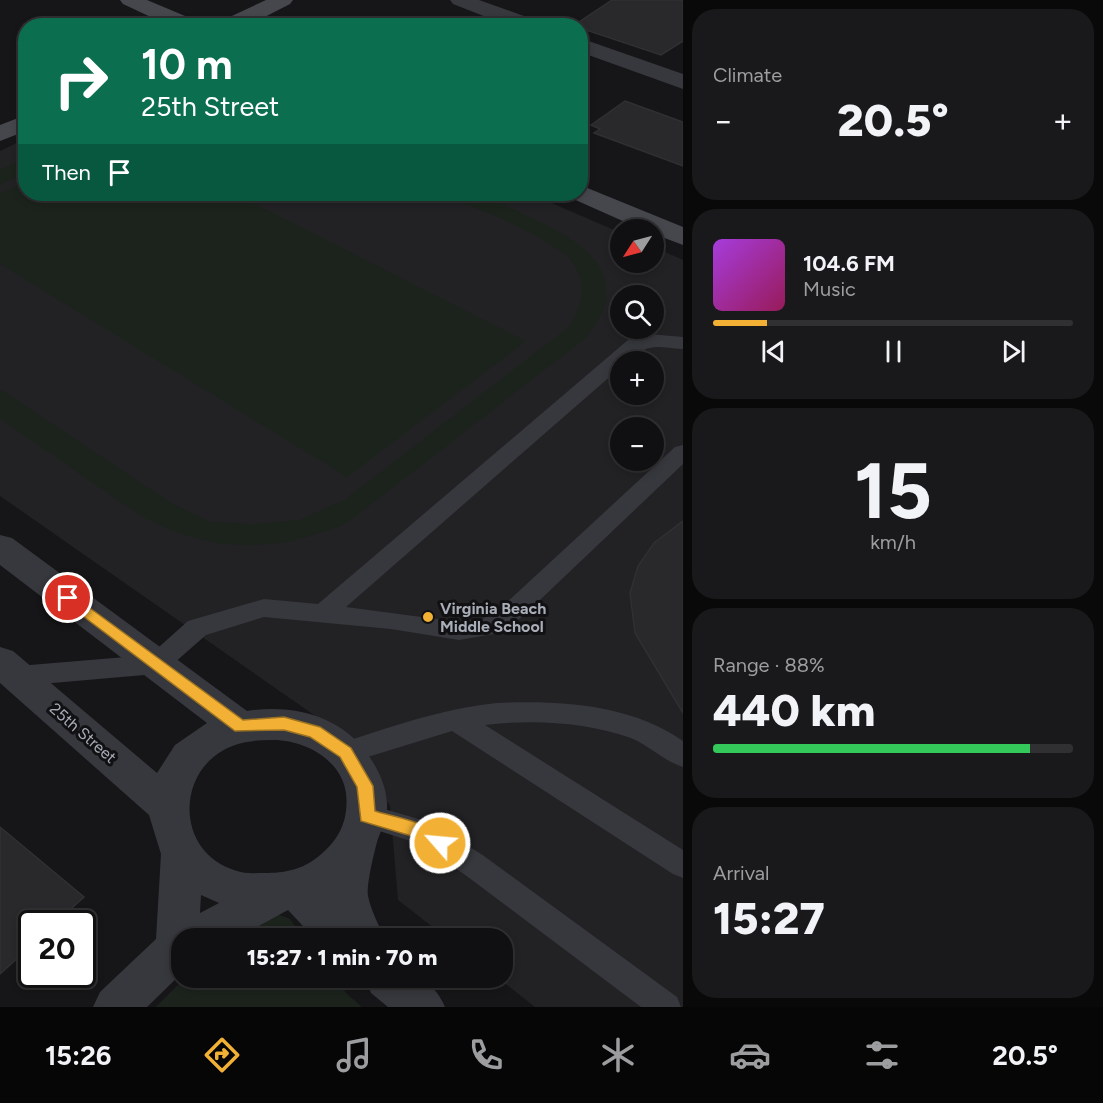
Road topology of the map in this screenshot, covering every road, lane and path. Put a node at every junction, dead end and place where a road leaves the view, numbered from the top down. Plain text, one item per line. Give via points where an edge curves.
1 (130, 0) edge
2 (283, 0) edge
3 (460, 0) edge
4 (171, 18) edge
5 (246, 18) edge
6 (508, 18) edge
7 (588, 47) edge
8 (683, 82) edge
9 (18, 126) edge
10 (0, 134) edge
11 (588, 196) edge
12 (683, 237) edge
13 (683, 344) edge
14 (683, 453) edge
15 (0, 547) edge
16 (322, 614) junction
17 (156, 664) junction
18 (9, 668) edge
19 (456, 720) junction
20 (240, 727) junction
21 (345, 753) junction
22 (683, 756) edge
23 (167, 806) junction
24 (362, 830) junction
25 (181, 855) junction
26 (683, 865) edge
27 (287, 890) junction
28 (183, 928) edge
29 (215, 928) edge
30 (331, 928) edge
31 (356, 928) edge
32 (171, 956) edge
33 (116, 1007) edge
34 (666, 1007) edge

1 - 4 street
2 - 5 street
3 - 6 street
7 - 8 street
9 - 10 street
11 - 12 street
13 - 16 lane via 649,340 635,344
14 - 16 lane via 513,611 490,626 459,631
15 - 17 street
16 - 17 lane via 264,608 197,628
17 - 18 lane
17 - 20 street
18 - 23 street, 25th Street
19 - 21 lane via 406,731
19 - 22 lane via 475,715 545,713 596,718 636,727
19 - 26 lane
20 - 21 street via 284,723 315,732
20 - 23 street via 210,739 194,751 175,777
21 - 24 street via 365,786
23 - 25 street via 169,827
24 - 27 street via 336,869 315,882
24 - 31 street via 346,894
24 - 34 lane via 422,832 474,865
25 - 27 street via 204,876 235,890
25 - 28 street
27 - 29 street
27 - 30 street
32 - 33 street

